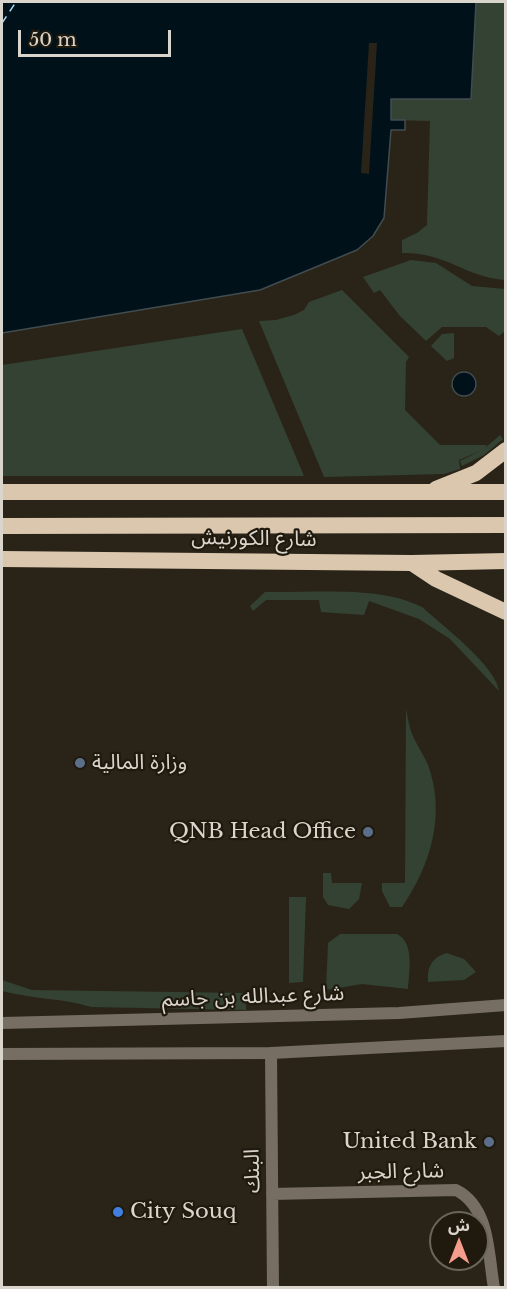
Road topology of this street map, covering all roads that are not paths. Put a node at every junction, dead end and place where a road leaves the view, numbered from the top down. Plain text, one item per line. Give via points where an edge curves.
1 (506, 450) edge
2 (2, 492) edge
3 (427, 492) junction
4 (506, 492) edge
5 (506, 525) edge
6 (2, 526) edge
7 (2, 559) edge
8 (506, 561) edge
9 (412, 563) junction
10 (506, 612) edge
11 (506, 1005) edge
12 (2, 1023) edge
13 (506, 1041) edge
14 (271, 1053) junction
15 (4, 1055) edge
16 (272, 1194) junction
17 (273, 1287) edge
18 (494, 1287) edge

1 - 3 highway via 476,473
2 - 3 highway
3 - 4 highway
5 - 6 highway
7 - 9 highway, شارع الكورنيش
8 - 9 highway, شارع الكورنيش
9 - 10 highway via 436,579
11 - 12 street, شارع عبدالله بن جاسم via 399,1013
13 - 14 street
14 - 15 street
14 - 16 street, البنك
16 - 17 street, البنك
16 - 18 street, شارع الجبر via 456,1190 478,1208

